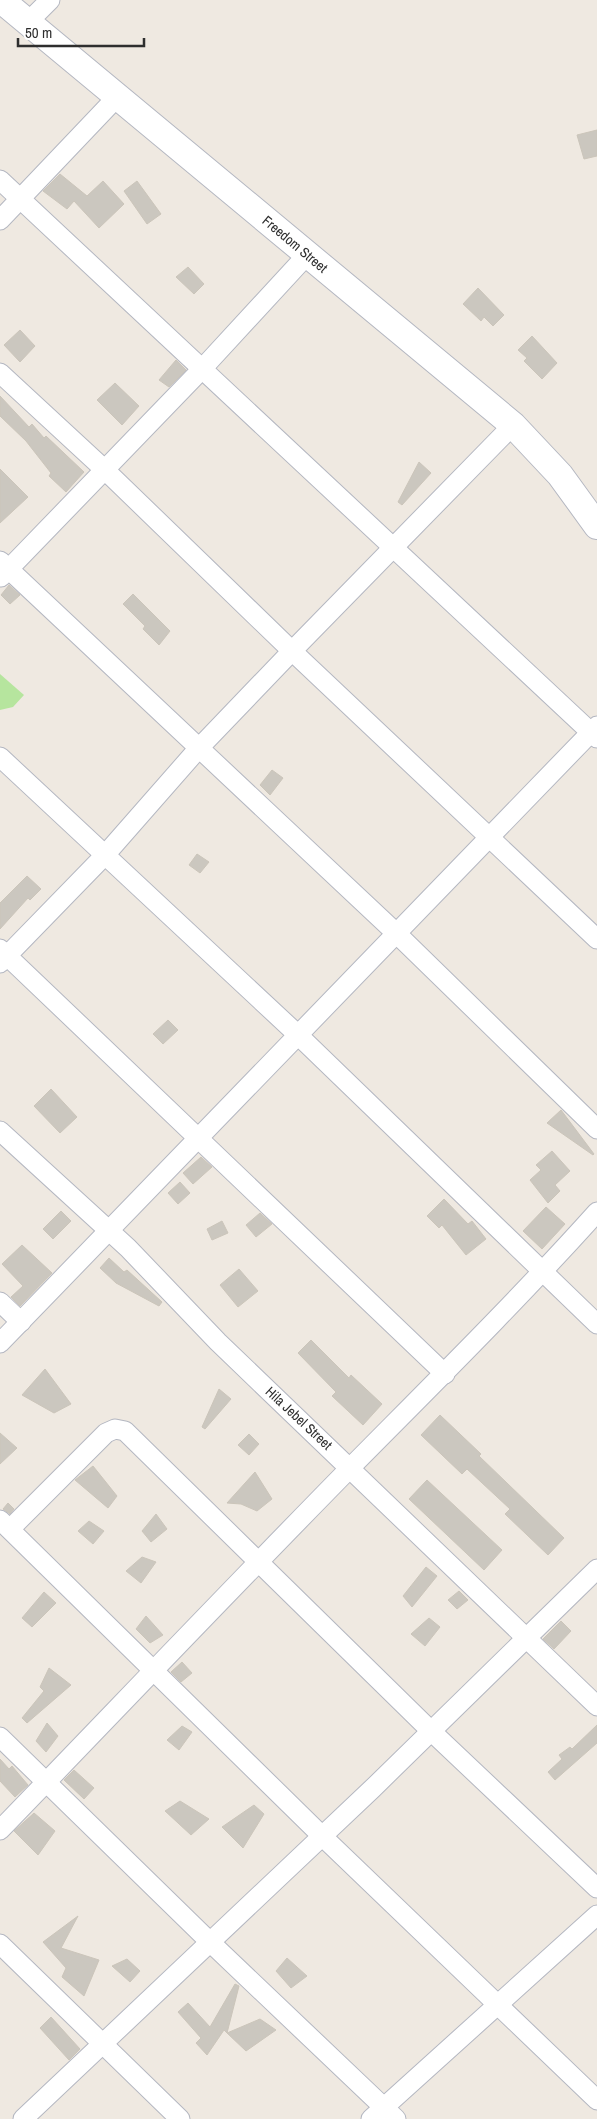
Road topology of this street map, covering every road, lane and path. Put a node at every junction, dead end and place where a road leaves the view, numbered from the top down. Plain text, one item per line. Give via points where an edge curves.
1 (0, 0) edge
2 (50, 0) edge
3 (28, 22) junction
4 (118, 96) junction
5 (0, 180) edge
6 (20, 200) junction
7 (0, 220) edge
8 (307, 255) junction
9 (201, 370) junction
10 (0, 373) edge
11 (513, 425) junction
12 (105, 470) junction
13 (588, 498) edge
14 (597, 526) edge
15 (393, 549) junction
16 (3, 569) edge
17 (292, 651) junction
18 (595, 732) edge
19 (198, 749) junction
20 (0, 757) edge
21 (488, 837) junction
22 (105, 856) junction
23 (396, 933) junction
24 (597, 939) edge
25 (2, 956) edge
26 (297, 1034) junction
27 (597, 1129) edge
28 (0, 1131) edge
29 (198, 1138) junction
30 (597, 1212) edge
31 (108, 1231) junction
32 (543, 1273) junction
33 (0, 1302) edge
34 (21, 1322) junction
35 (597, 1324) edge
36 (0, 1343) edge
37 (445, 1374) junction
38 (351, 1468) junction
39 (5, 1525) edge
40 (259, 1563) junction
41 (597, 1569) edge
42 (527, 1639) junction
43 (155, 1672) junction
44 (597, 1706) edge
45 (431, 1731) junction
46 (0, 1737) edge
47 (47, 1782) junction
48 (0, 1830) edge
49 (322, 1836) junction
50 (597, 1888) edge
51 (597, 1915) edge
52 (210, 1942) junction
53 (0, 1944) edge
54 (498, 2004) junction
55 (102, 2044) junction
56 (597, 2100) edge
57 (384, 2115) edge
58 (23, 2119) edge
59 (180, 2119) edge

1 - 3 main road, Freedom Street
2 - 3 street
3 - 4 main road, Freedom Street
4 - 6 street
4 - 8 main road, Freedom Street
5 - 6 street
6 - 7 street
6 - 9 street
8 - 9 street
8 - 11 main road, Freedom Street
9 - 12 street
9 - 15 street
10 - 12 street
11 - 13 main road, Freedom Street via 560,475
11 - 15 street
12 - 16 street
12 - 17 street
13 - 14 main road, Freedom Street
15 - 17 street
15 - 18 street
16 - 19 street
17 - 19 street
17 - 21 street
18 - 21 street
19 - 22 street
19 - 23 street
20 - 22 street
21 - 23 street
21 - 24 street
22 - 25 street
22 - 26 street
23 - 26 street
23 - 27 street
25 - 29 street
26 - 29 street
26 - 32 street
28 - 31 street, Hila Jebel Street
29 - 31 street
29 - 37 street
30 - 32 street
31 - 34 street
31 - 38 street, Hila Jebel Street via 218,1342
32 - 35 street
32 - 37 street
33 - 34 street
34 - 36 street
37 - 38 street
38 - 40 street
38 - 42 street, Hila Jebel Street
39 - 40 street via 106,1433 115,1429 124,1431
39 - 43 street
40 - 43 street
40 - 45 street
41 - 42 street
42 - 44 street, Hila Jebel Street
42 - 45 street
43 - 47 street
43 - 49 street
45 - 49 street
45 - 50 street
46 - 47 street
47 - 48 street
47 - 52 street
49 - 52 street
49 - 54 street
51 - 54 street
52 - 55 street
52 - 57 street
53 - 55 street
54 - 56 street
54 - 57 street
55 - 58 street
55 - 59 street

